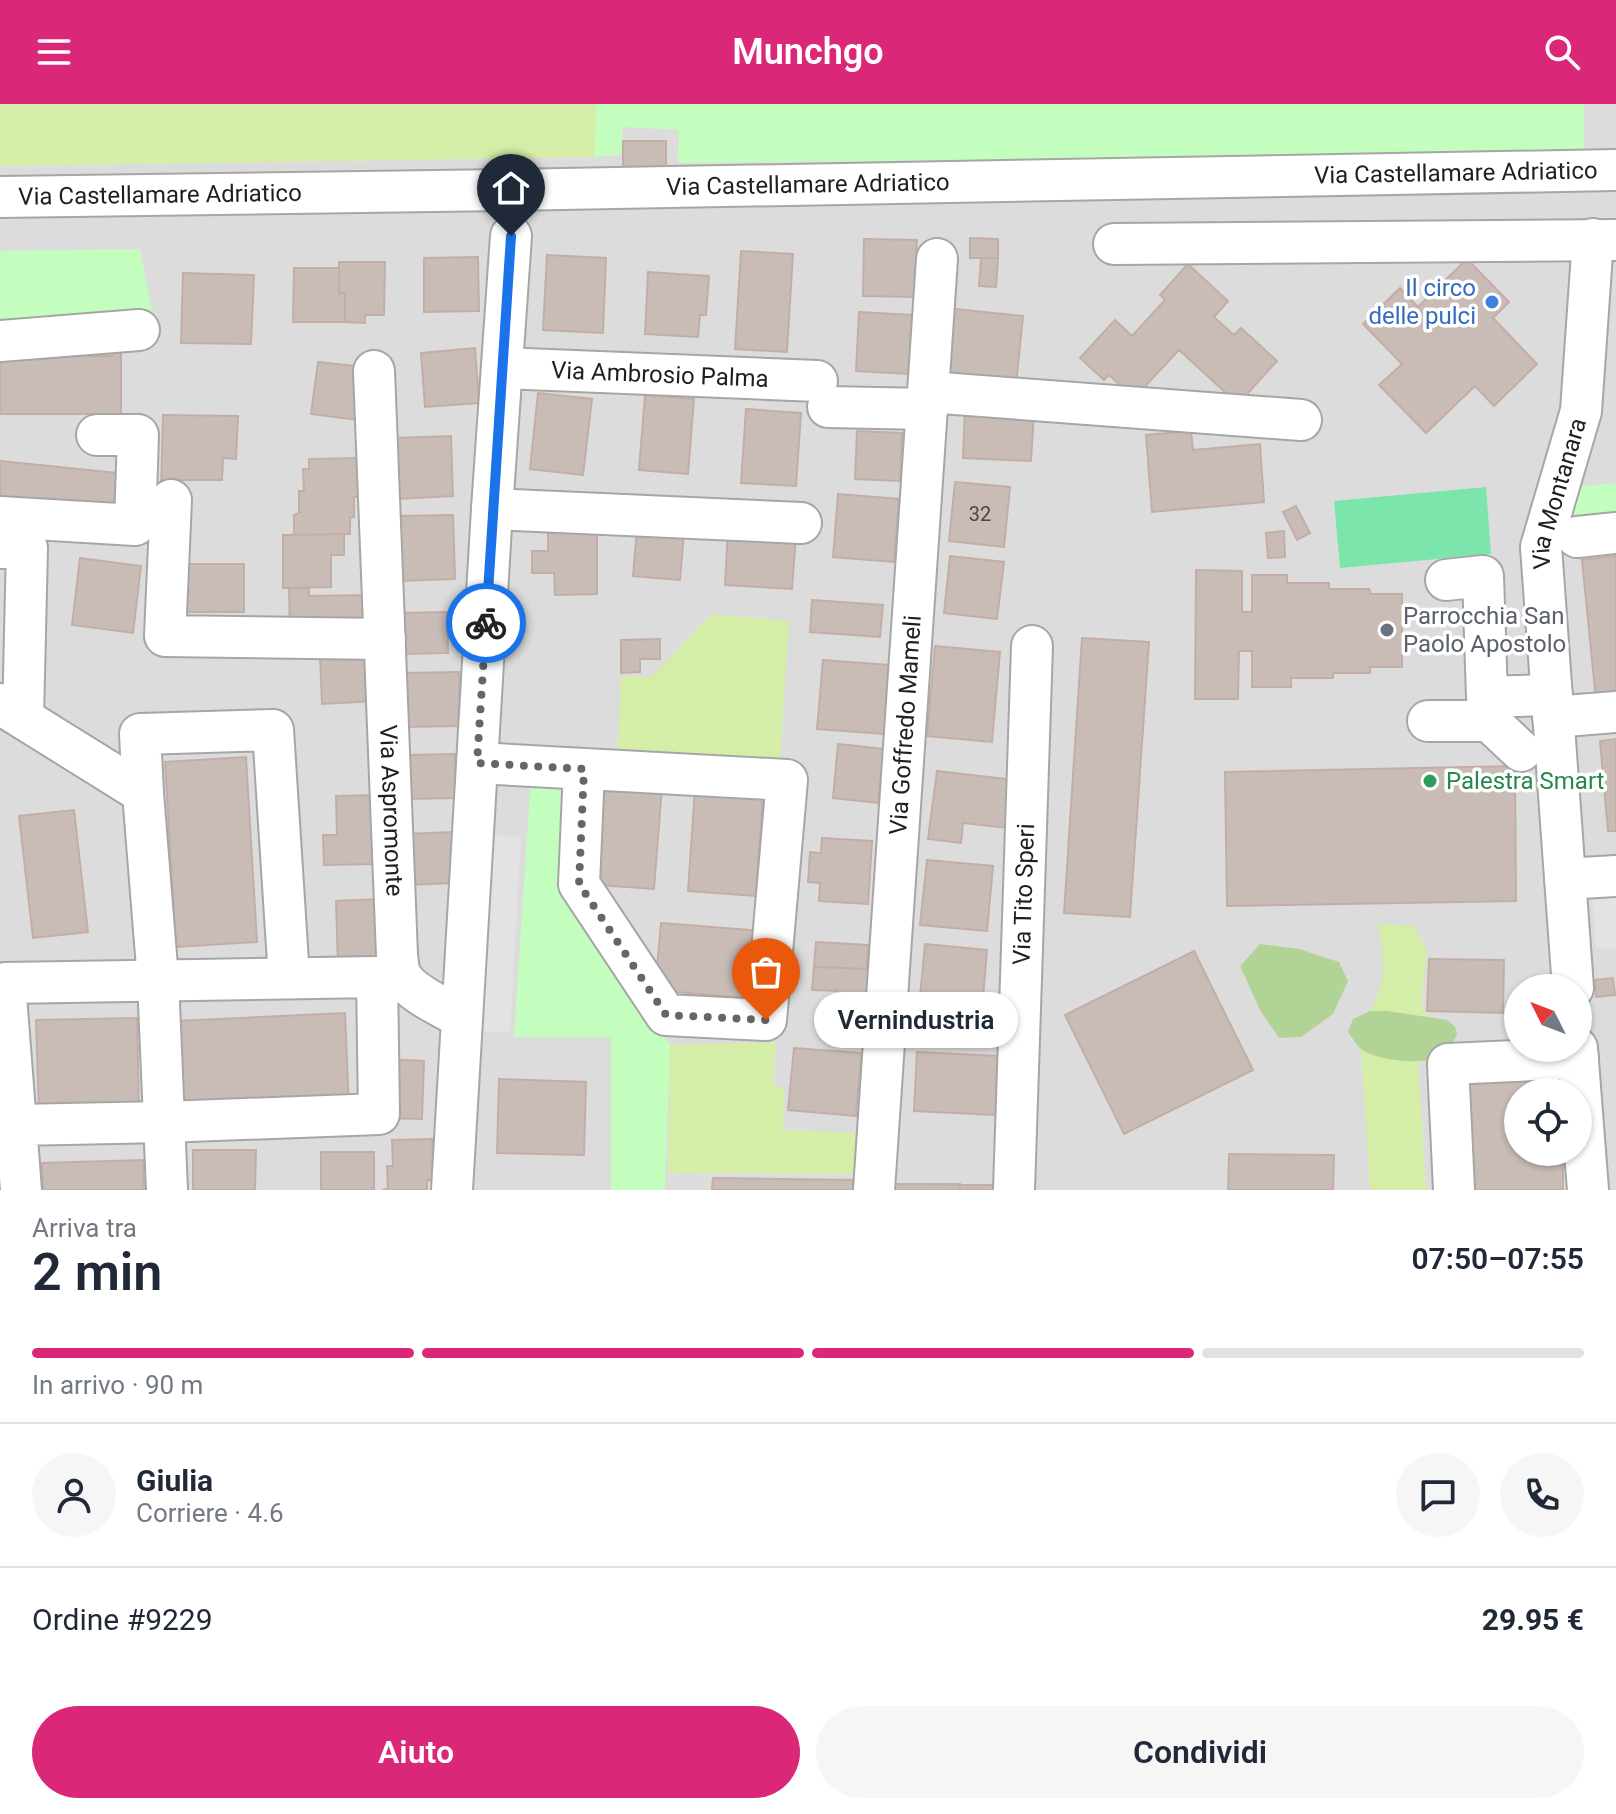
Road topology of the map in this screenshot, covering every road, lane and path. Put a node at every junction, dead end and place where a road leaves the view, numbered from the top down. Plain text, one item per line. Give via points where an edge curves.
1 (1616, 170) edge
2 (0, 197) edge
3 (511, 236) dead end
4 (1604, 239) edge
5 (1114, 244) dead end
6 (937, 259) dead end
7 (139, 330) dead end
8 (0, 341) edge
9 (502, 368) junction
10 (375, 384) dead end
11 (927, 400) junction
12 (1301, 420) dead end
13 (97, 435) dead end
14 (171, 500) dead end
15 (492, 509) junction
16 (0, 517) edge
17 (801, 523) dead end
18 (1616, 533) edge
19 (1577, 537) dead end
20 (14, 548) edge
21 (147, 551) dead end
22 (1446, 580) dead end
23 (385, 639) junction
24 (1032, 646) dead end
25 (1552, 706) junction
26 (12, 711) edge
27 (1616, 712) edge
28 (1428, 721) dead end
29 (1521, 751) dead end
30 (477, 763) junction
31 (584, 769) junction
32 (143, 793) junction
33 (1616, 876) edge
34 (1565, 879) junction
35 (1572, 974) edge
36 (289, 978) junction
37 (158, 980) junction
38 (462, 1018) junction
39 (1504, 1059) edge
40 (1579, 1062) edge
41 (164, 1122) junction
42 (16, 1125) junction
43 (21, 1190) edge
44 (167, 1190) edge
45 (452, 1190) edge
46 (874, 1190) edge
47 (1014, 1190) edge
48 (1454, 1190) edge
49 (1588, 1190) edge

1 - 2 street, Via Castellamare Adriatico
3 - 9 street
4 - 5 street, Via Montanara
4 - 25 street, Via Montanara via 1581,411 1541,547
6 - 11 street, Via Goffredo Mameli
7 - 8 street
9 - 11 street, Via Ambrosio Palma
9 - 15 street
10 - 23 street, Via Aspromonte
11 - 12 street, Via Ambrosio Palma
11 - 46 street, Via Goffredo Mameli
13 - 16 street via 138,435 135,525
14 - 23 street via 165,636
15 - 17 street
15 - 30 street
18 - 19 street
20 - 21 street
20 - 26 street
22 - 25 street via 1483,576 1487,697
23 - 38 street, Via Aspromonte via 400,972 412,988
24 - 47 street, Via Tito Speri
25 - 27 street
25 - 34 street, Via Montanara
26 - 32 street
28 - 29 street via 1489,721
30 - 31 street
30 - 38 street
31 - 31 street via 579,884 666,1015 766,1020 787,780
32 - 36 street via 140,734 273,730
32 - 37 street
33 - 34 street
34 - 35 street, Via Montanara
36 - 37 street
36 - 41 street via 377,977 379,1114
37 - 41 street
37 - 42 street via 5,983
38 - 45 street
39 - 48 street via 1448,1064
40 - 49 street
41 - 42 street
41 - 44 street
42 - 43 street

